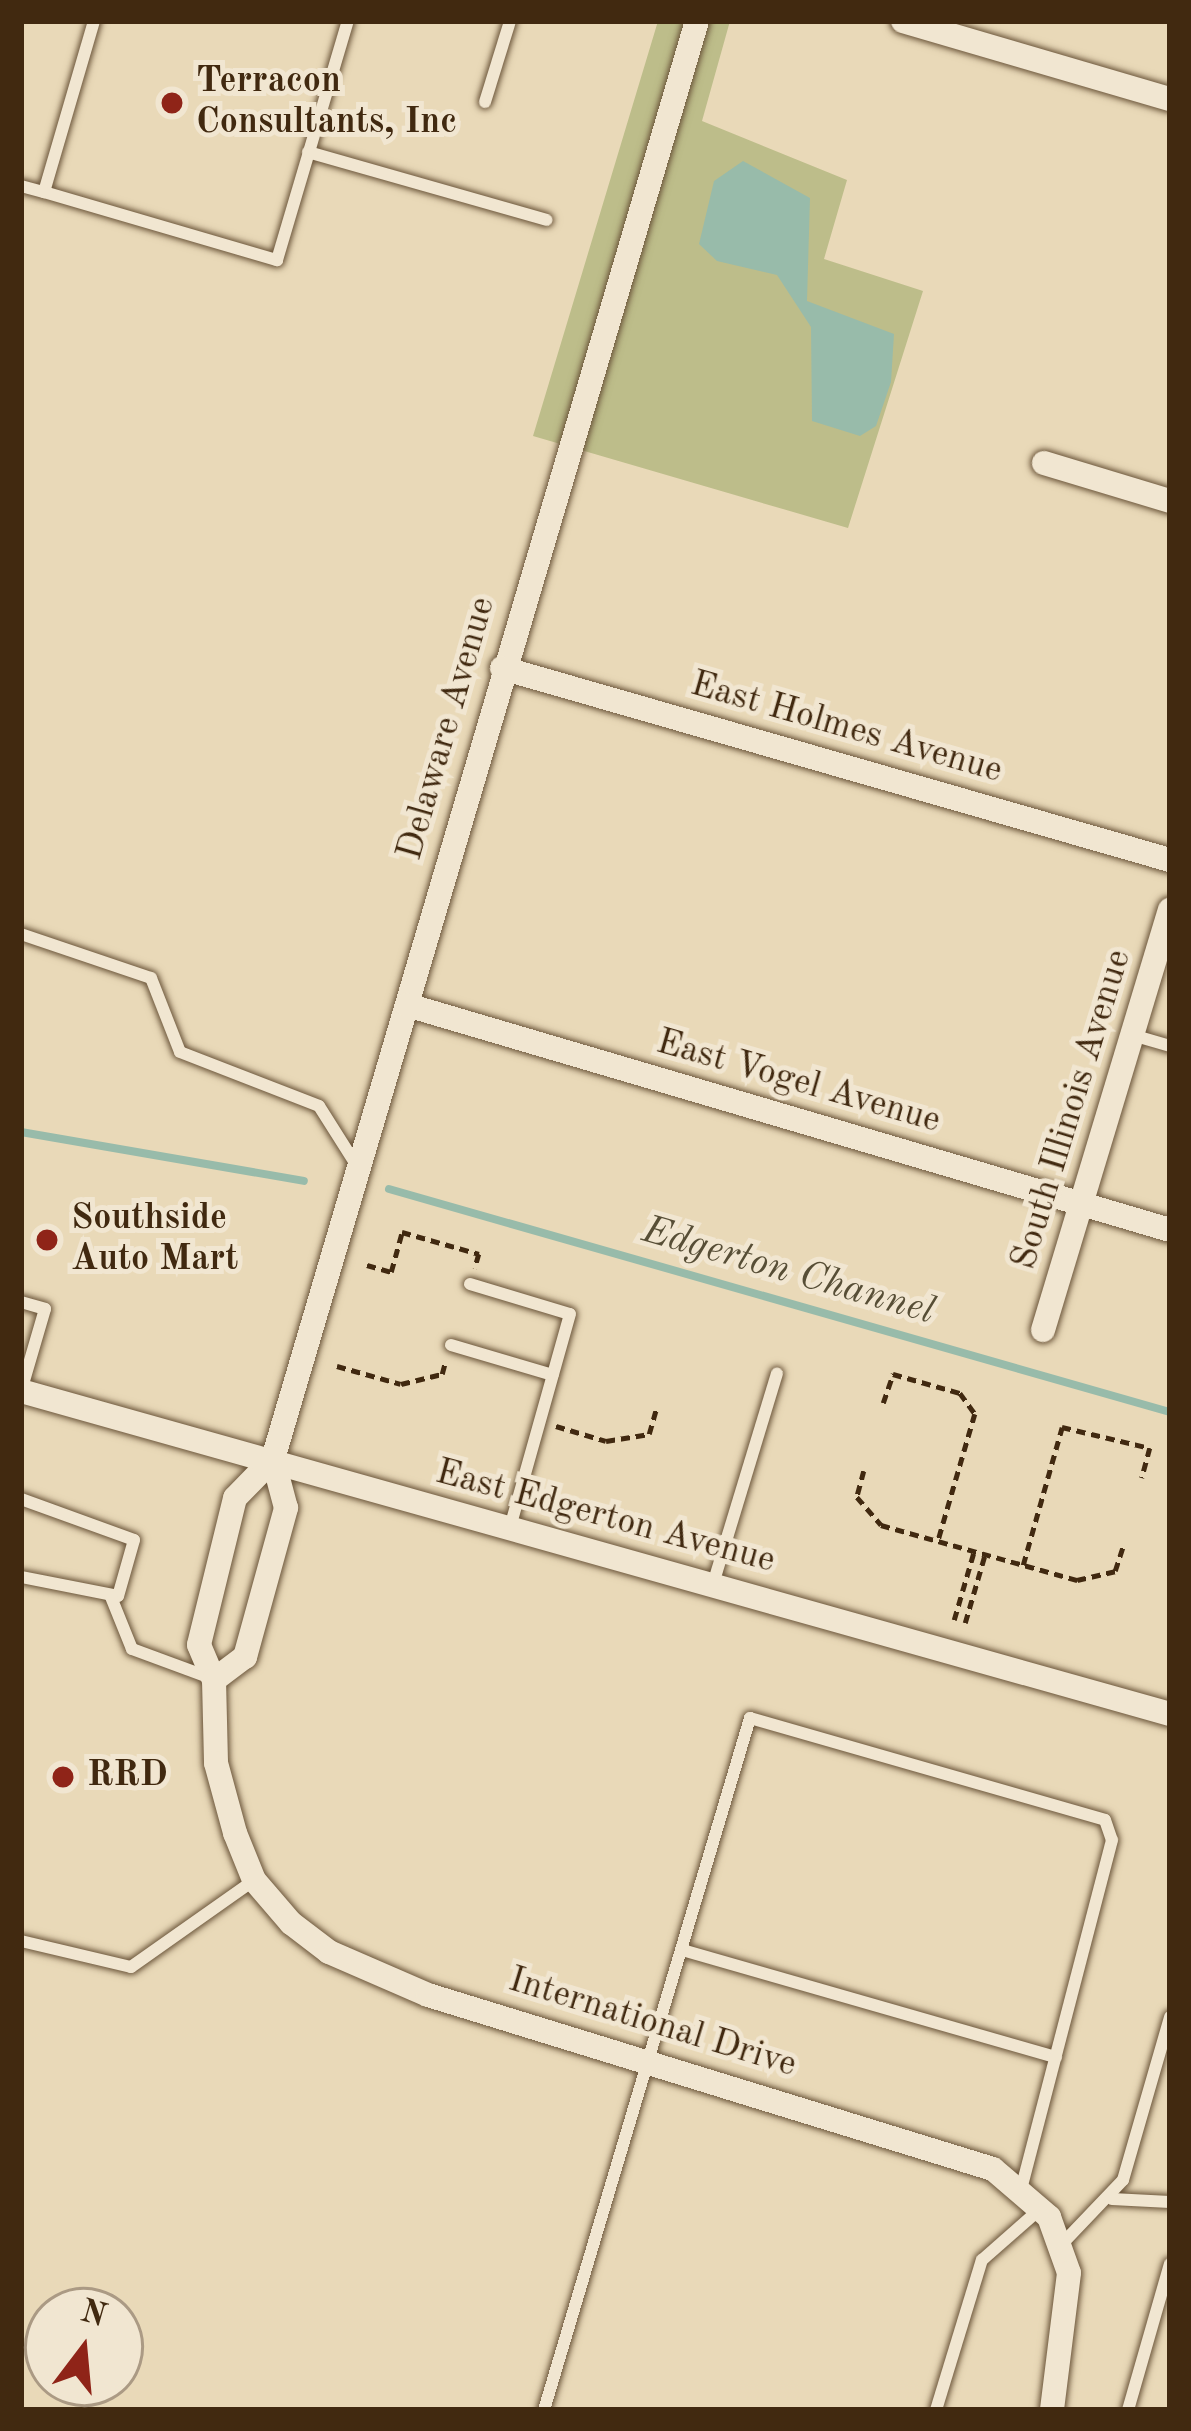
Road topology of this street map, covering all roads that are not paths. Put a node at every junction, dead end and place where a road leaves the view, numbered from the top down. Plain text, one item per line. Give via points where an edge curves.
1 (94, 21) edge
2 (348, 21) edge
3 (510, 21) edge
4 (697, 21) edge
5 (903, 21) edge
6 (1170, 99) edge
7 (485, 102) dead end
8 (308, 152) junction
9 (21, 186) edge
10 (44, 192) junction
11 (546, 220) dead end
12 (1044, 463) dead end
13 (1170, 500) edge
14 (502, 668) junction
15 (1170, 860) edge
16 (1170, 910) edge
17 (21, 934) edge
18 (407, 1005) junction
19 (1132, 1035) junction
20 (1170, 1046) edge
21 (358, 1170) junction
22 (1084, 1205) junction
23 (1170, 1229) edge
24 (470, 1285) dead end
25 (21, 1302) edge
26 (1043, 1330) dead end
27 (451, 1345) dead end
28 (777, 1373) dead end
29 (553, 1375) junction
30 (21, 1391) edge
31 (273, 1459) junction
32 (21, 1499) edge
33 (510, 1528) junction
34 (21, 1577) edge
35 (713, 1584) junction
36 (112, 1597) junction
37 (214, 1680) junction
38 (1170, 1714) edge
39 (254, 1880) junction
40 (21, 1941) edge
41 (682, 1950) junction
42 (1170, 2017) edge
43 (1055, 2057) junction
44 (649, 2061) junction
45 (1021, 2189) junction
46 (1112, 2199) junction
47 (1170, 2201) edge
48 (1041, 2208) junction
49 (1061, 2245) junction
50 (1170, 2264) edge
51 (544, 2410) edge
52 (936, 2410) edge
53 (1052, 2410) edge
54 (1128, 2410) edge

1 - 10 lane
2 - 8 lane
3 - 7 lane
4 - 14 street, Delaware Avenue
5 - 6 street
8 - 10 lane via 277,260
8 - 11 lane
9 - 10 lane
12 - 13 street
14 - 15 street, East Holmes Avenue
14 - 18 street, Delaware Avenue
16 - 19 street, South Illinois Avenue
17 - 21 lane via 152,978 180,1052 319,1106
18 - 21 street, Delaware Avenue
18 - 22 street, East Vogel Avenue
19 - 20 lane
19 - 22 street, South Illinois Avenue
21 - 31 street, Delaware Avenue
22 - 23 street, East Vogel Avenue
22 - 26 street, South Illinois Avenue
24 - 29 lane via 570,1313
25 - 30 lane via 45,1309
27 - 29 lane
28 - 35 lane
29 - 33 lane
30 - 31 street, East Edgerton Avenue
31 - 33 street, East Edgerton Avenue
31 - 37 street via 286,1508 244,1657
31 - 37 street, International Drive via 236,1498 199,1645
32 - 36 lane via 133,1534
33 - 35 street, East Edgerton Avenue
34 - 36 lane
35 - 38 street, East Edgerton Avenue
36 - 37 lane via 132,1649
37 - 39 street, International Drive via 216,1763
39 - 40 lane via 131,1967
39 - 44 street, International Drive via 291,1923 363,1969
41 - 43 lane
41 - 43 lane via 750,1718 1105,1820 1112,1840
41 - 44 lane
42 - 46 lane
43 - 45 lane
44 - 45 street, International Drive via 961,2156
44 - 51 lane
45 - 48 street, International Drive
46 - 47 lane
46 - 49 lane
48 - 49 street, International Drive
48 - 52 lane via 982,2260
49 - 53 street, International Drive via 1072,2320
50 - 54 lane

